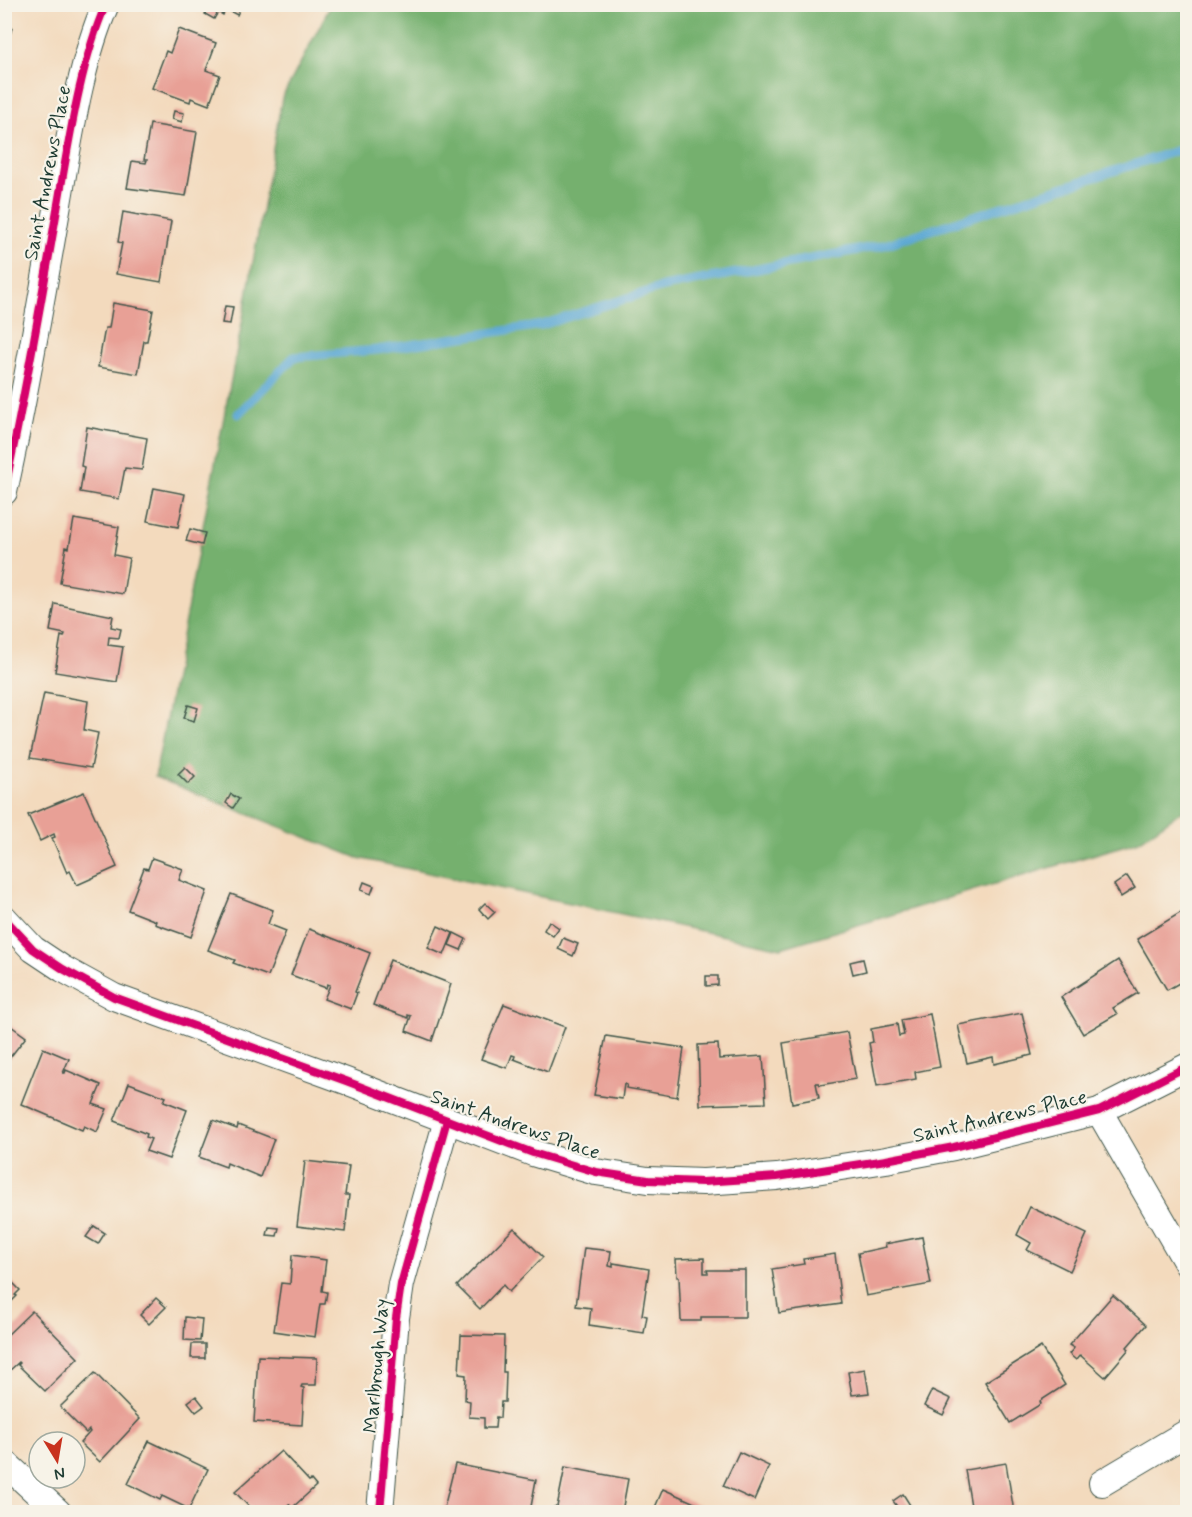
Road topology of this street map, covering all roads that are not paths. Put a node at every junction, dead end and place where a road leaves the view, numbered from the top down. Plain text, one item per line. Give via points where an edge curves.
1 (106, 4) edge
2 (4, 492) edge
3 (4, 918) edge
4 (1188, 1066) edge
5 (1099, 1111) junction
6 (447, 1120) junction
7 (1188, 1265) edge
8 (1188, 1432) edge
9 (4, 1462) edge
10 (1102, 1484) dead end
11 (58, 1512) edge
12 (380, 1512) edge

1 - 2 street, Saint Andrews Place via 85,69 72,130
3 - 6 street, Saint Andrews Place via 33,949 114,997
4 - 5 street, Saint Andrews Place
5 - 6 street, Saint Andrews Place via 886,1160 777,1177 703,1182 648,1180 596,1172
5 - 7 street
6 - 12 street, Marlbrough Way via 401,1284
8 - 10 street
9 - 11 street

